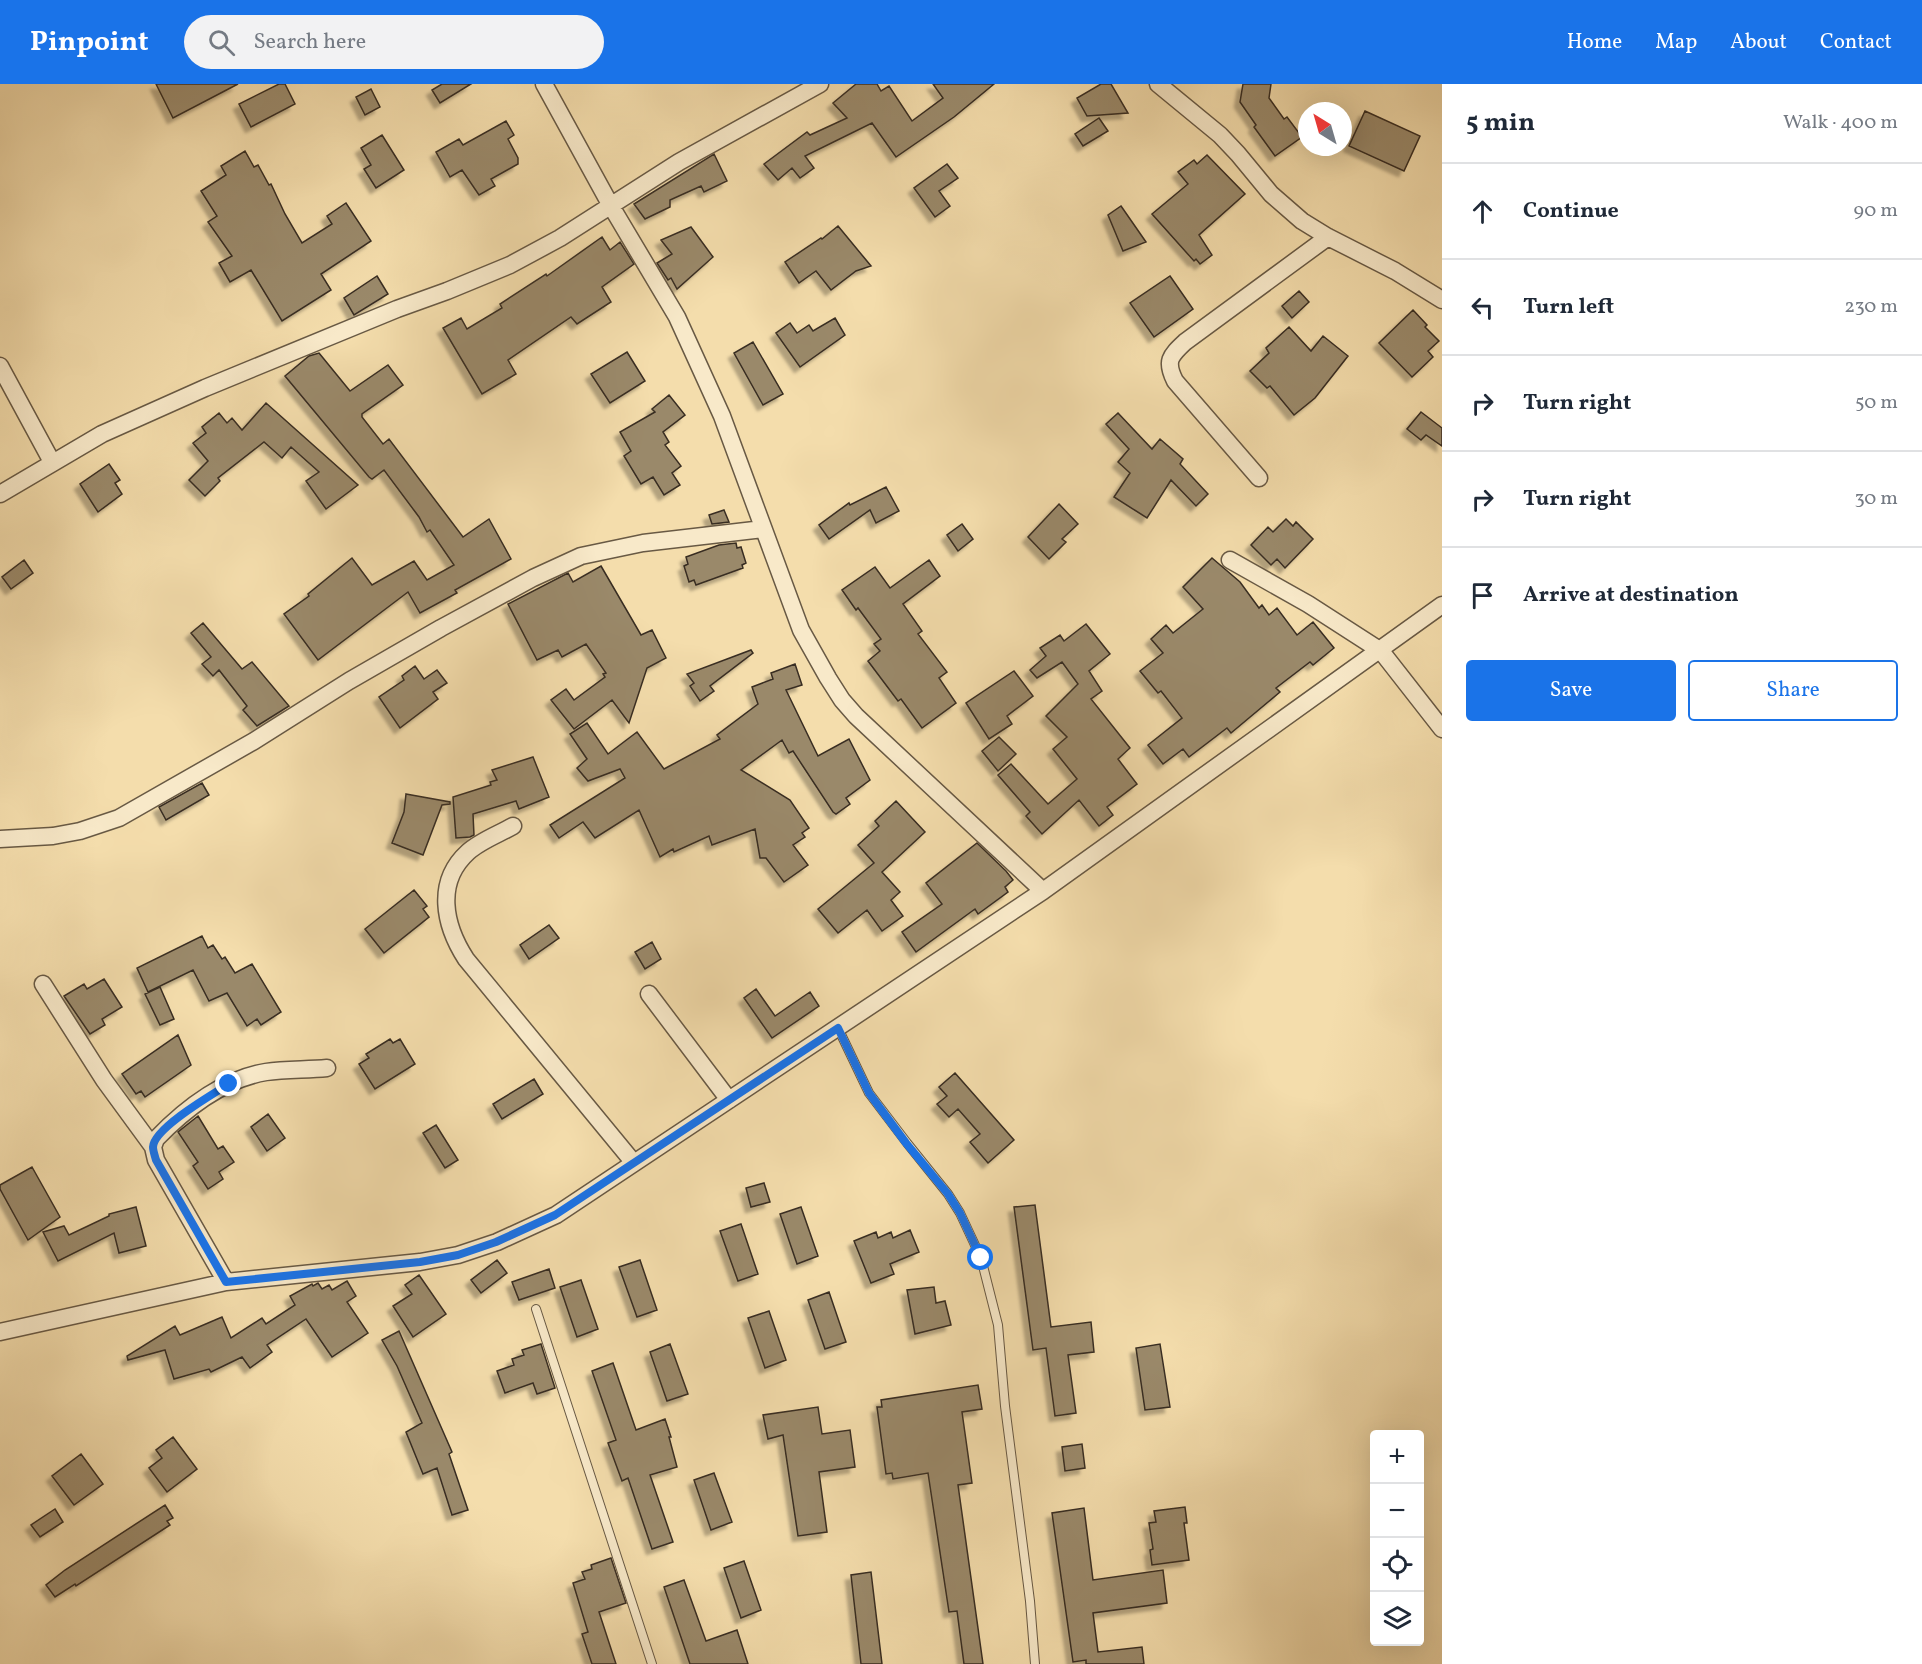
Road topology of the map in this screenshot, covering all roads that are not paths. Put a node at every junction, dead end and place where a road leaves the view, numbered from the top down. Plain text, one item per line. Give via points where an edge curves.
1 (544, 84) edge
2 (819, 84) edge
3 (1158, 84) edge
4 (611, 206) junction
5 (1328, 237) junction
6 (1442, 300) edge
7 (0, 366) edge
8 (52, 462) junction
9 (1259, 478) dead end
10 (0, 494) edge
11 (763, 529) junction
12 (1230, 560) dead end
13 (1442, 605) edge
14 (1381, 651) junction
15 (1442, 729) edge
16 (513, 826) dead end
17 (0, 839) edge
18 (1043, 891) junction
19 (44, 984) dead end
20 (648, 994) dead end
21 (838, 1028) junction
22 (327, 1068) dead end
23 (729, 1100) junction
24 (153, 1147) junction
25 (634, 1163) junction
26 (226, 1282) junction
27 (536, 1309) dead end
28 (0, 1332) edge
29 (652, 1664) edge
30 (1035, 1664) edge

1 - 4 street
2 - 4 street via 679,162
3 - 5 street via 1220,135 1286,209
4 - 8 street via 510,265 205,388 102,434
4 - 11 street via 677,317 722,416
5 - 6 street
5 - 9 street via 1185,342 1169,362 1175,381
7 - 8 street
8 - 10 street
11 - 17 street via 643,543 581,556 532,578 432,634 119,818 62,834
11 - 18 street via 801,630 842,700
12 - 14 street
13 - 14 street
14 - 15 street
14 - 18 street
16 - 25 street via 469,850 451,871 446,895 454,941
18 - 21 street
19 - 24 street
20 - 23 street
21 - 23 street
21 - 30 lane via 869,1093 948,1194 981,1258 998,1325
22 - 24 street via 266,1072 229,1084 168,1126
23 - 25 street
24 - 26 street via 156,1160
25 - 26 street via 555,1215 458,1255
26 - 28 street
27 - 29 lane

